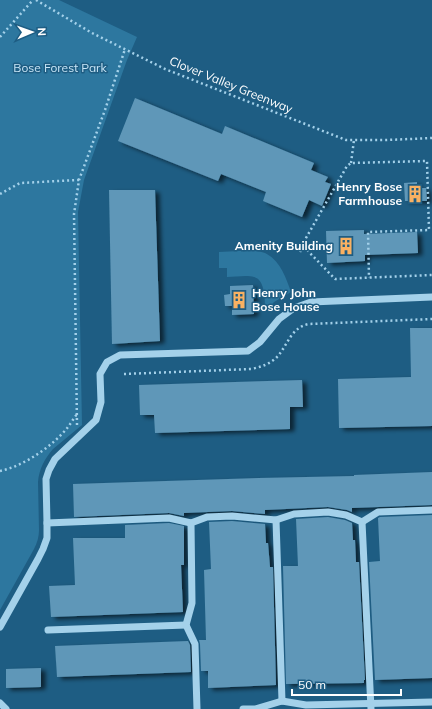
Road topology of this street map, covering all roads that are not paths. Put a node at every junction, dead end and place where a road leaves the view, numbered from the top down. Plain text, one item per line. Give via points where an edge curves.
1 (432, 297) edge
2 (432, 510) edge
3 (276, 520) junction
4 (362, 522) junction
5 (47, 523) junction
6 (192, 523) junction
7 (186, 624) junction
8 (0, 627) edge
9 (48, 630) dead end
10 (282, 701) junction
11 (432, 702) edge
12 (0, 703) edge
13 (370, 706) edge
14 (6, 709) edge
15 (196, 709) edge
16 (243, 709) edge

1 - 5 lane via 311,302 294,308 279,319 260,342 248,351 120,355 107,362 100,374 101,402 96,420 55,459 49,470 46,479
2 - 4 lane via 378,512
3 - 4 lane via 294,514 328,512 346,515
3 - 6 lane via 232,516 207,517
3 - 10 lane
4 - 13 lane
5 - 6 lane via 169,518
5 - 8 lane via 47,538 43,549
6 - 7 lane via 192,603
7 - 9 lane
7 - 15 lane via 195,644
10 - 13 lane via 306,706
10 - 16 lane
11 - 13 lane
12 - 14 lane

